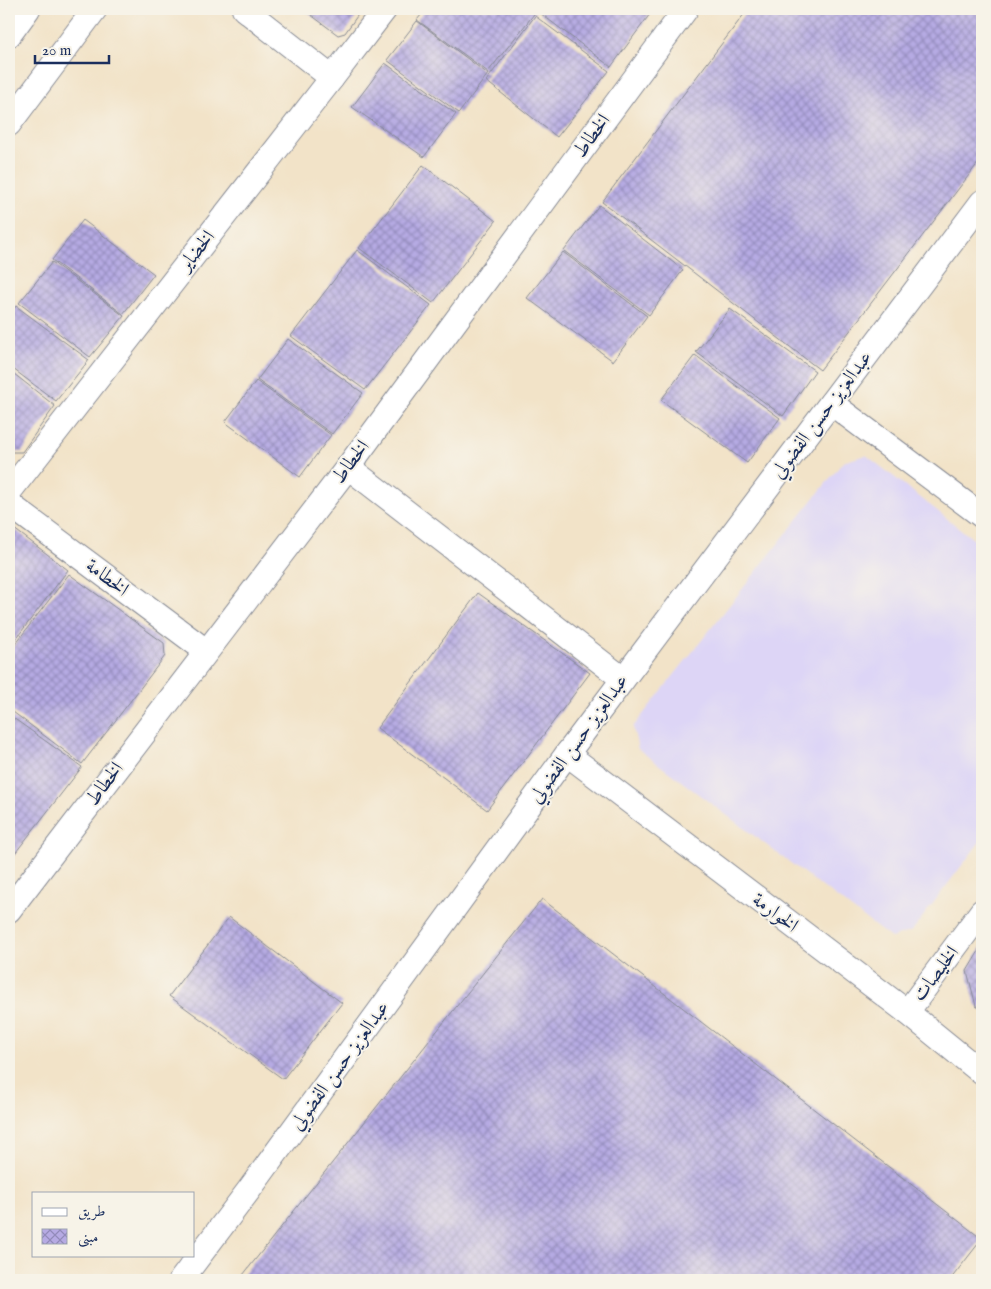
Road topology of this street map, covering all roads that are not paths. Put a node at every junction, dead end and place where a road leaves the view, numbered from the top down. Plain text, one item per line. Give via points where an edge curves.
1 (28, 9) edge
2 (95, 9) edge
3 (244, 9) edge
4 (385, 9) edge
5 (686, 9) edge
6 (9, 35) edge
7 (332, 78) junction
8 (9, 124) edge
9 (982, 202) edge
10 (832, 403) junction
11 (348, 467) junction
12 (9, 492) edge
13 (9, 504) edge
14 (982, 516) edge
15 (206, 651) junction
16 (623, 679) junction
17 (567, 754) junction
18 (9, 910) edge
19 (982, 911) edge
20 (907, 1012) junction
21 (982, 1073) edge
22 (181, 1280) edge

1 - 6 street
2 - 8 street
3 - 7 street
4 - 7 street, الخضاير
5 - 11 street, الخطاط
7 - 12 street, الخضاير
9 - 10 street, عبدالعزيز حسن الفضولي
10 - 14 street
10 - 16 street, عبدالعزيز حسن الفضولي
11 - 15 street, الخطاط
11 - 16 street
13 - 15 street, الخطامة
15 - 18 street, الخطاط
16 - 17 street, عبدالعزيز حسن الفضولي
17 - 20 street, الخوارمة
17 - 22 street, عبدالعزيز حسن الفضولي
19 - 20 street, الخليصات
20 - 21 street, الخوارمة

